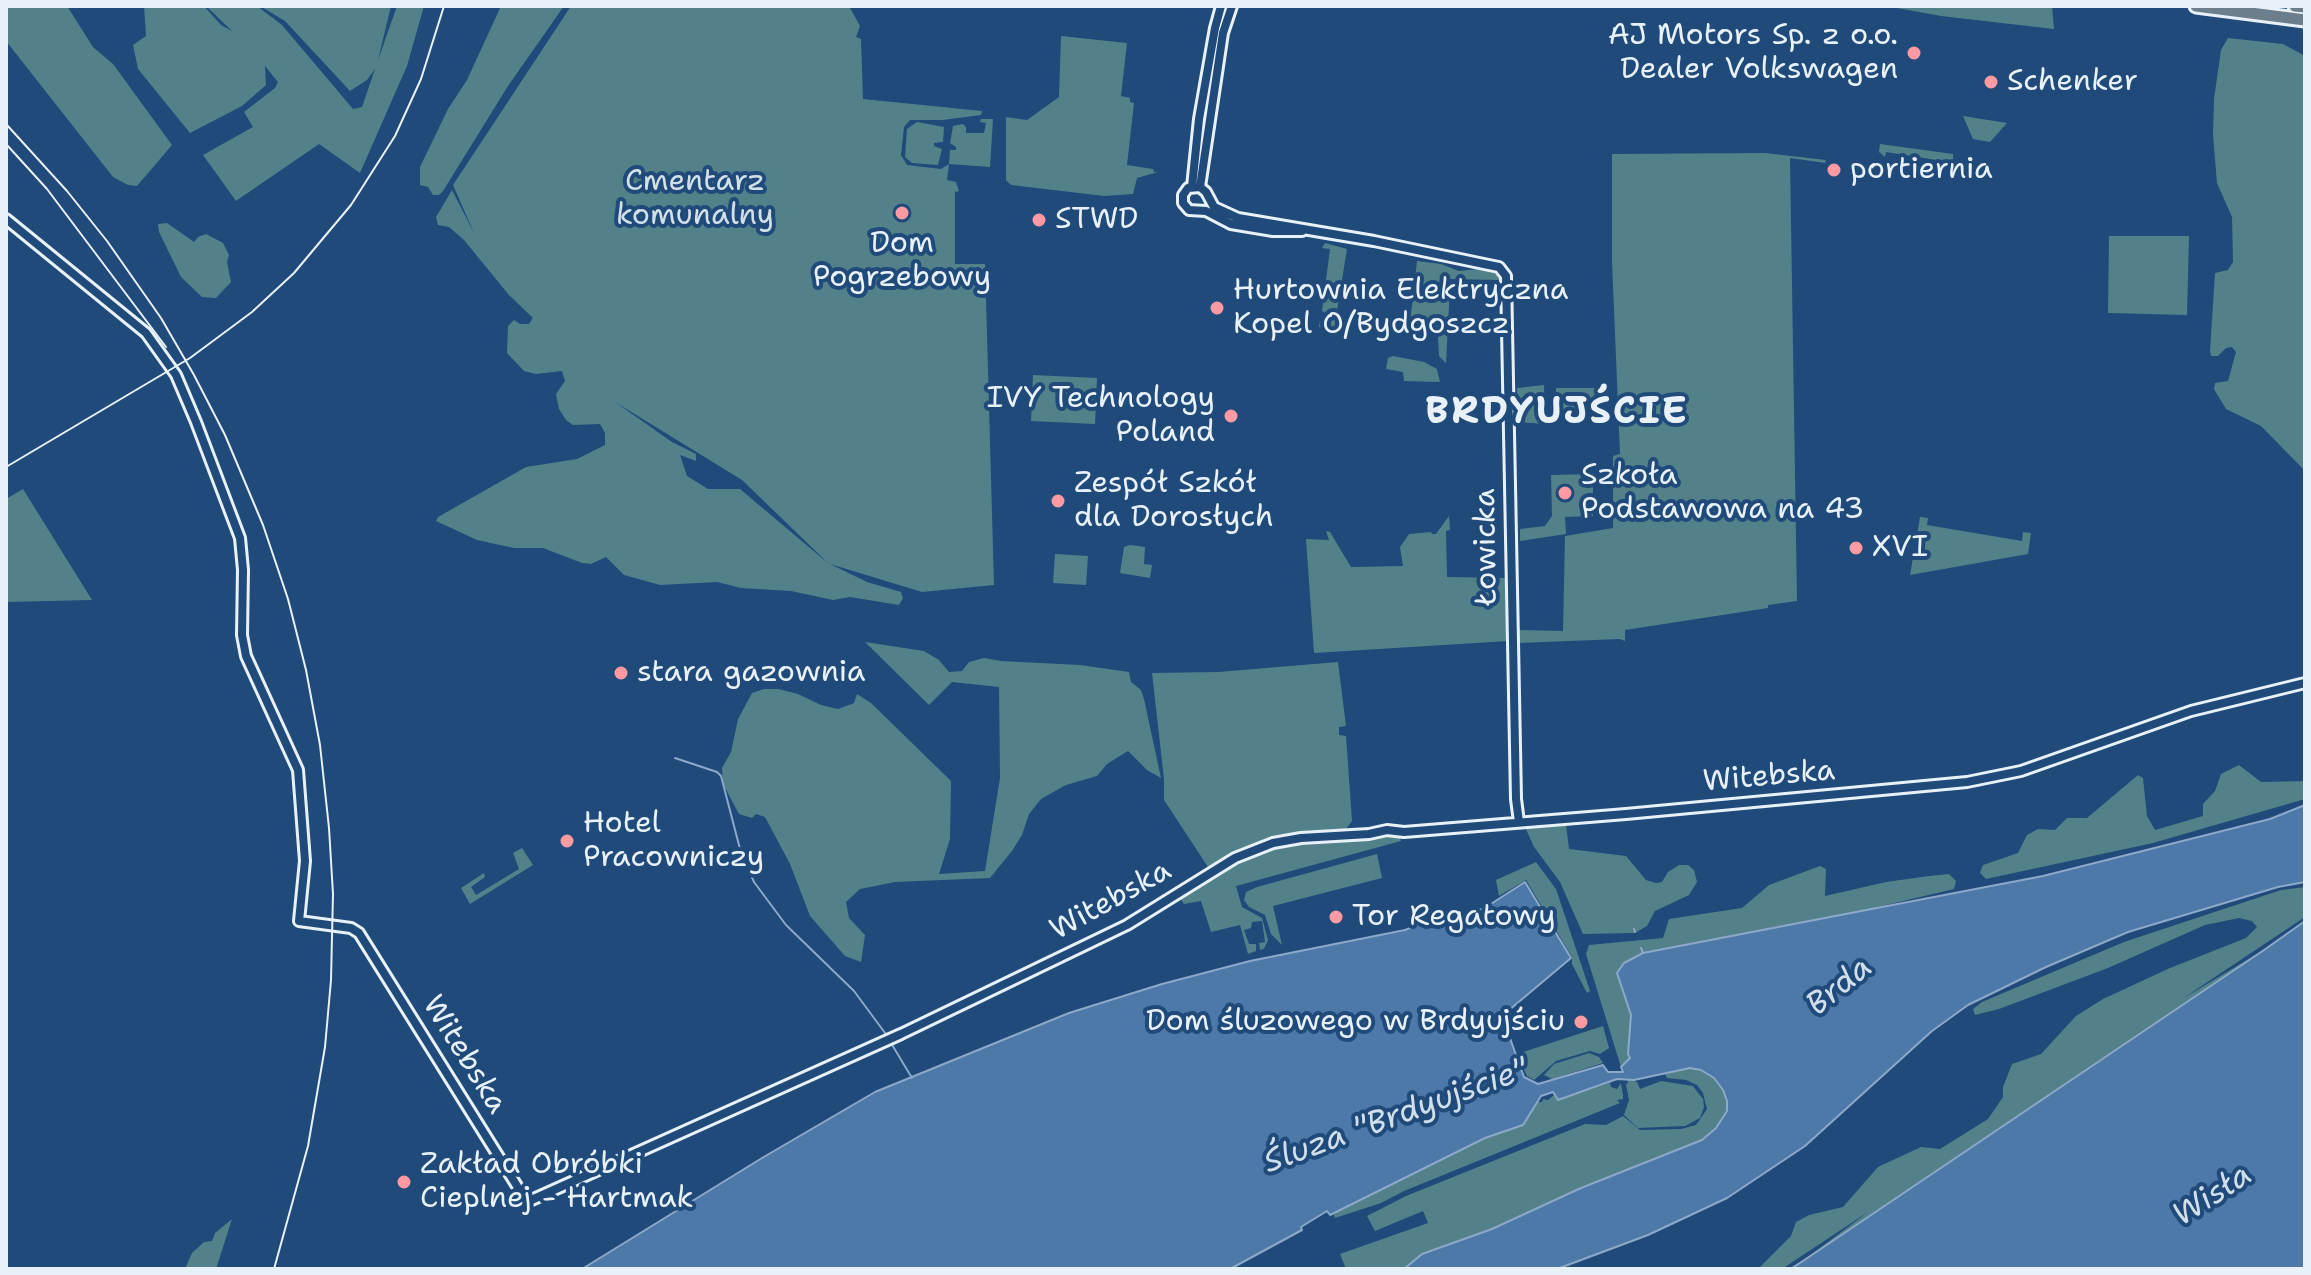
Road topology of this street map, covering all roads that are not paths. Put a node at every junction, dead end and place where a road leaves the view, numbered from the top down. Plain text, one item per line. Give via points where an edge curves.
1 (1221, 6) edge
2 (1232, 6) edge
3 (2196, 6) edge
4 (2295, 6) edge
5 (2305, 7) edge
6 (2305, 20) edge
7 (1196, 187) junction
8 (1208, 200) junction
9 (1202, 209) junction
10 (6, 219) edge
11 (1302, 231) junction
12 (2305, 683) edge
13 (1519, 822) junction

1 - 7 street via 1199,119
2 - 7 street
3 - 6 main road
4 - 5 main road
7 - 8 street
7 - 9 street via 1183,195 1183,203 1193,211
8 - 9 street
8 - 11 street via 1238,218
9 - 11 street via 1231,224
10 - 13 street, Witebska via 152,339 176,375 242,546 246,656 298,770 305,861 299,921 359,933 527,1202 901,1034 1127,925 1260,847 1301,838
11 - 13 street, Łowicka via 1374,241 1504,271
12 - 13 street, Witebska via 2191,711 2021,771 1967,782

